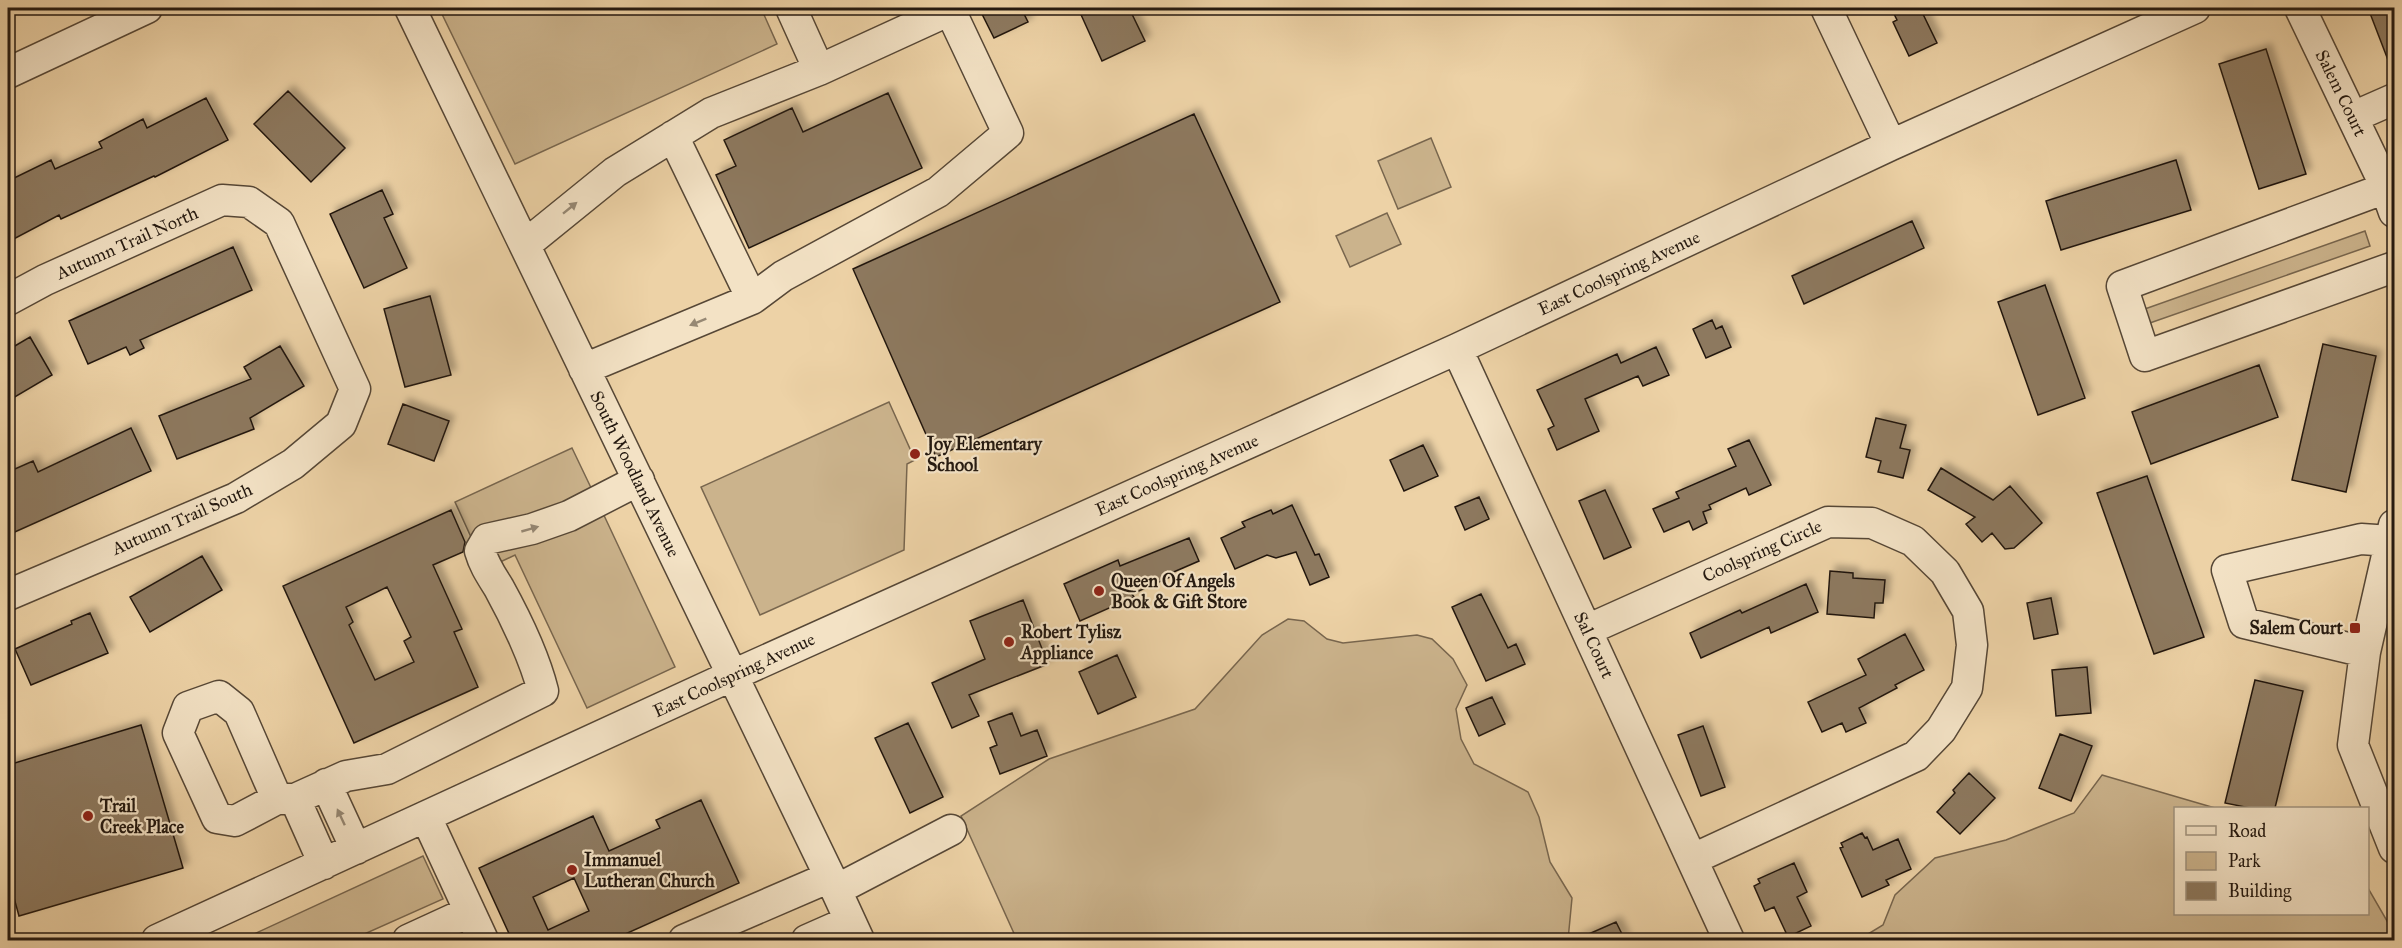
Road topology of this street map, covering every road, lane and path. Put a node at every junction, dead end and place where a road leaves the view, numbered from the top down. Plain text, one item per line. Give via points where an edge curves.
1 (147, 8) edge
2 (410, 8) edge
3 (791, 8) edge
4 (1826, 8) edge
5 (2195, 8) edge
6 (2300, 8) edge
7 (951, 9) edge
8 (819, 70) junction
9 (8, 73) edge
10 (2394, 99) edge
11 (2353, 117) junction
12 (673, 136) junction
13 (1892, 145) junction
14 (2390, 200) edge
15 (249, 202) joint
16 (525, 246) junction
17 (2394, 267) edge
18 (8, 300) edge
19 (752, 300) junction
20 (1457, 349) junction
21 (584, 369) junction
22 (639, 480) junction
23 (2393, 533) edge
24 (8, 595) edge
25 (2385, 604) edge
26 (1587, 630) junction
27 (2365, 652) junction
28 (733, 675) junction
29 (326, 784) junction
30 (426, 817) junction
31 (951, 830) dead end
32 (2392, 837) edge
33 (356, 849) junction
34 (1693, 859) junction
35 (324, 864) junction
36 (833, 883) junction
37 (854, 931) edge
38 (477, 932) edge
39 (163, 939) edge
40 (408, 940) edge
41 (684, 940) edge
42 (807, 940) edge
43 (1729, 940) edge

1 - 9 street
2 - 16 street, South Woodland Avenue
3 - 8 street
4 - 13 street
5 - 13 street, East Coolspring Avenue
6 - 11 street, Salem Court
7 - 8 street
7 - 19 street via 1008,133 938,192 783,276
8 - 12 street via 711,113
10 - 11 street
11 - 14 street, Salem Court
16 -> 12 street via 615,172
12 - 19 street
13 - 20 street, East Coolspring Avenue
14 - 17 street via 2122,286 2145,356
15 - 18 street, Autumn Trail North via 222,200
15 - 24 street, Autumn Trail South via 279,223 355,388 341,424 293,464 236,498
16 - 21 street, South Woodland Avenue
19 -> 21 street
20 - 26 street, Sal Court
20 - 28 street, East Coolspring Avenue
21 - 22 street, South Woodland Avenue
22 - 28 street, South Woodland Avenue
29 -> 22 street via 345,776 387,769 543,691 539,674 480,551 487,539 569,516
23 - 25 street
23 - 27 street via 2227,570 2244,623
25 - 27 street
26 - 34 street, Sal Court
26 - 34 street, Coolspring Circle via 1828,522 1872,523 1913,541 1945,572 1968,611 1972,645 1967,688 1941,730 1916,756
27 - 32 street via 2353,745
28 - 30 street, East Coolspring Avenue
28 - 36 street, South Woodland Avenue
33 -> 29 street
29 - 35 street via 286,799
30 - 33 street, East Coolspring Avenue
30 - 38 street
31 - 36 street
33 - 35 street, East Coolspring Avenue
34 - 43 street, Sal Court
35 - 39 street, East Coolspring Avenue
36 - 37 street, South Woodland Avenue
36 - 41 street
37 - 42 street
38 - 40 street

